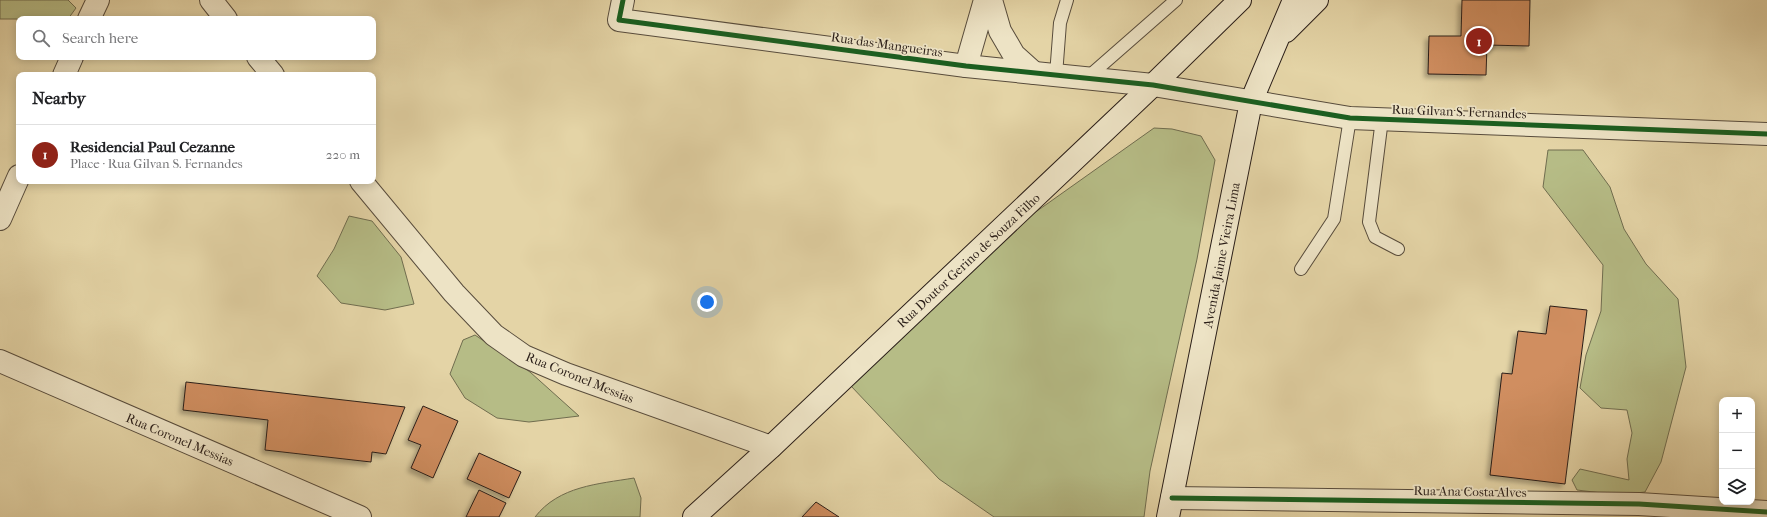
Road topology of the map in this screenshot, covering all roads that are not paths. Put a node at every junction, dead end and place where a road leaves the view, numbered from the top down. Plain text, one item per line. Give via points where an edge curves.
1 (98, 0) edge
2 (211, 0) edge
3 (984, 0) edge
4 (990, 0) edge
5 (1067, 0) edge
6 (1176, 0) edge
7 (1240, 0) edge
8 (1294, 0) edge
9 (1317, 0) edge
10 (621, 10) edge
11 (90, 16) edge
12 (224, 16) edge
13 (1279, 38) junction
14 (71, 60) edge
15 (260, 60) edge
16 (966, 66) junction
17 (65, 72) edge
18 (270, 72) edge
19 (1034, 73) junction
20 (1056, 75) junction
21 (1087, 78) junction
22 (1153, 85) junction
23 (1251, 102) junction
24 (1350, 118) junction
25 (1382, 119) junction
26 (1767, 134) edge
27 (16, 183) edge
28 (363, 184) edge
29 (0, 219) edge
30 (1398, 249) dead end
31 (1302, 269) dead end
32 (0, 361) edge
33 (771, 447) junction
34 (1170, 507) edge
35 (1767, 512) edge
36 (360, 517) edge
37 (694, 517) edge

1 - 11 street
2 - 12 street
3 - 16 street
4 - 19 street via 1000,32 1014,55
5 - 20 lane via 1060,23
6 - 21 lane
7 - 22 street, Rua Doutor Gerino de Souza Filho
8 - 13 street, Avenida Jaime Vieira Lima
9 - 13 street
10 - 16 street, Rua das Mangueiras
13 - 23 street, Avenida Jaime Vieira Lima
14 - 17 street
15 - 18 street
16 - 19 street, Rua das Mangueiras
19 - 20 street, Rua das Mangueiras
20 - 21 street, Rua das Mangueiras
21 - 22 street, Rua das Mangueiras
22 - 23 street, Rua Gilvan S. Fernandes
22 - 33 street, Rua Doutor Gerino de Souza Filho
23 - 24 street, Rua Gilvan S. Fernandes
23 - 34 street, Avenida Jaime Vieira Lima
24 - 25 street, Rua Gilvan S. Fernandes
24 - 31 lane via 1334,219
25 - 26 street, Rua Gilvan S. Fernandes
25 - 30 lane via 1369,222 1375,237
27 - 29 street
28 - 33 street, Rua Coronel Messias via 454,293 494,335 524,356 566,374
32 - 36 street, Rua Coronel Messias
33 - 37 street, Rua Doutor Gerino de Souza Filho
34 - 35 street, Rua Ana Costa Alves via 1639,504

